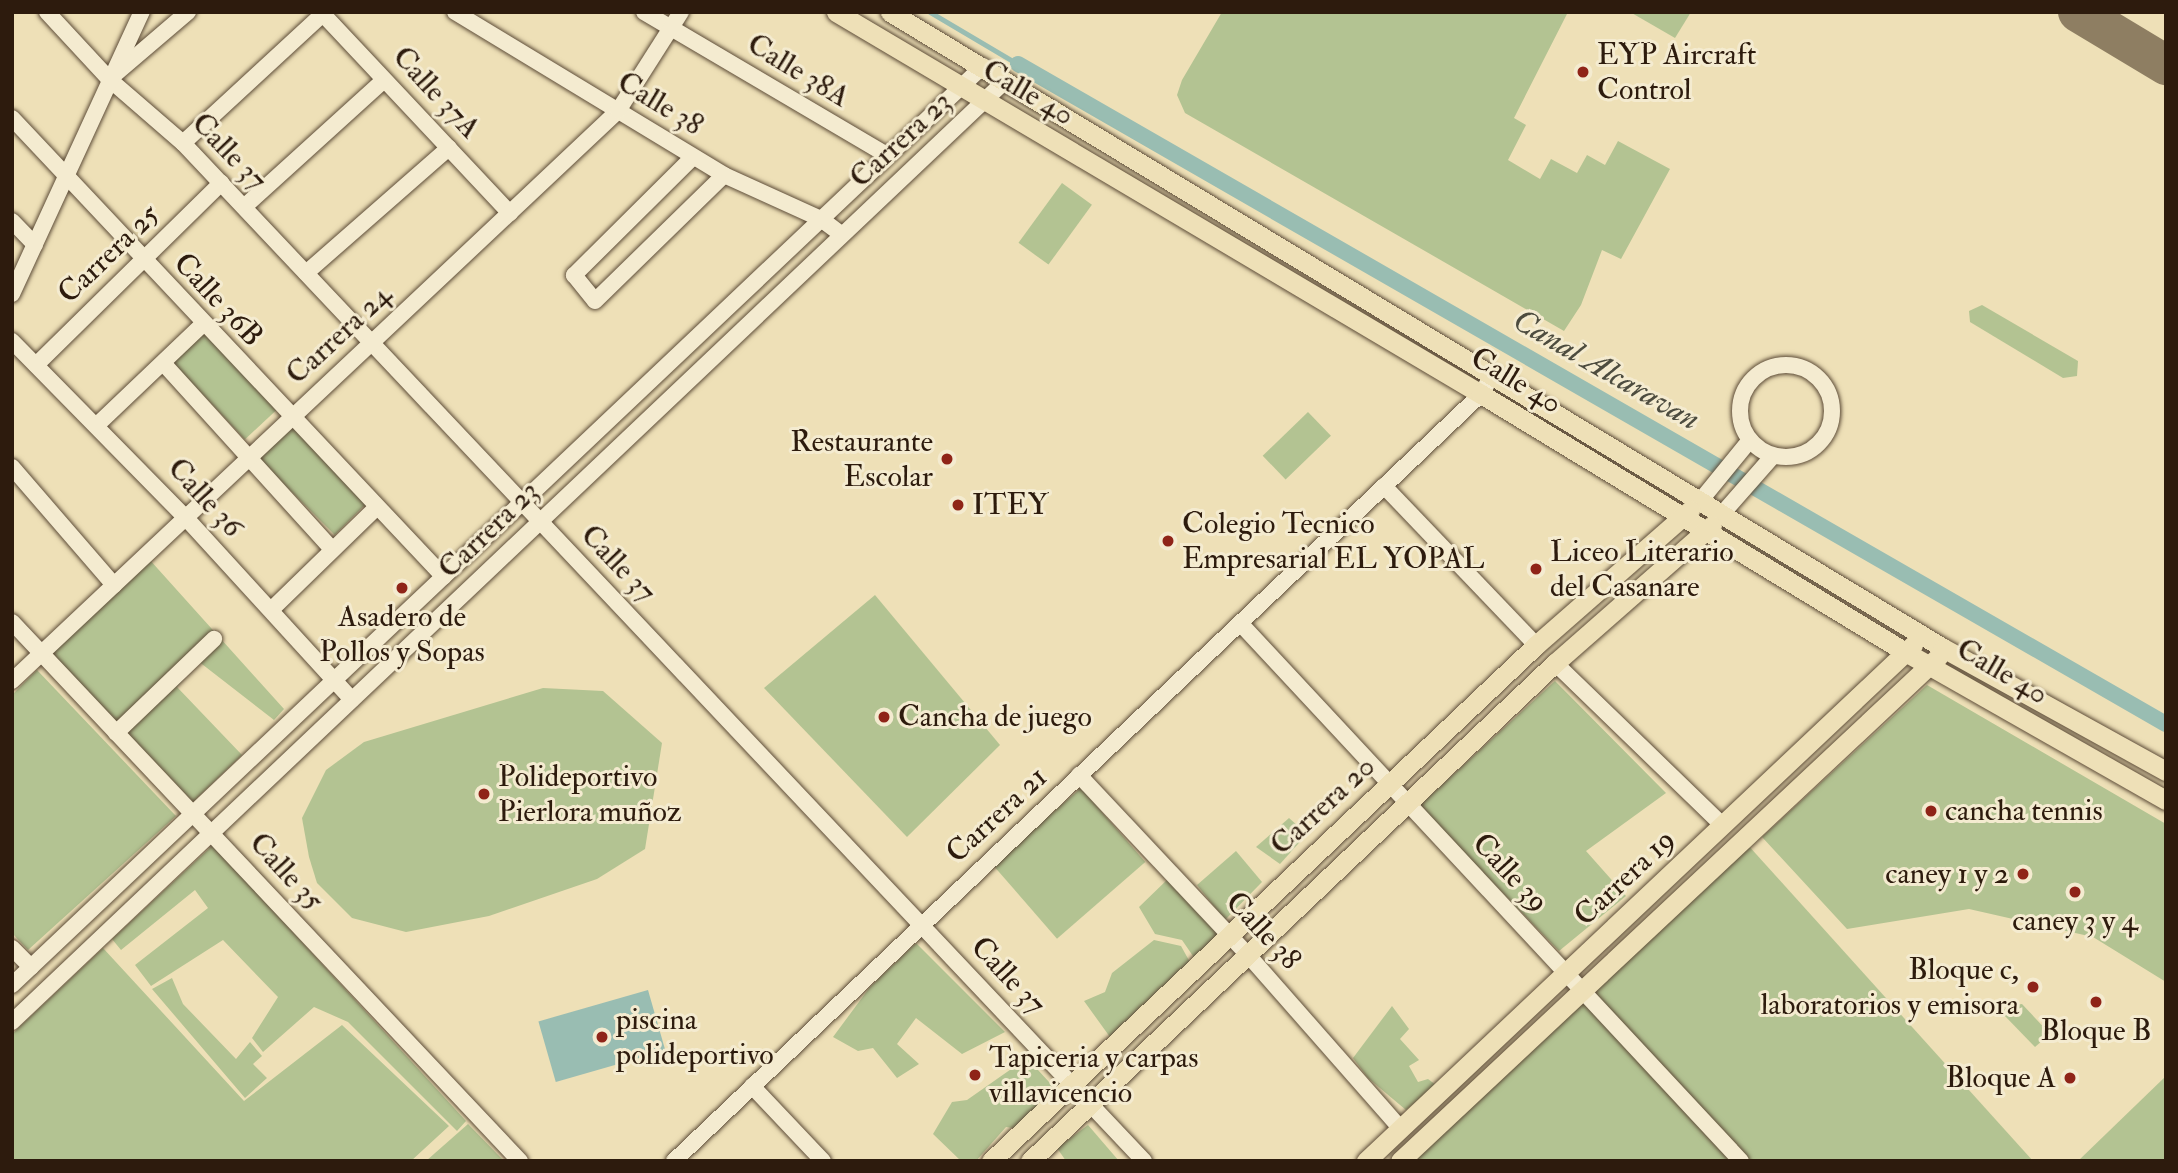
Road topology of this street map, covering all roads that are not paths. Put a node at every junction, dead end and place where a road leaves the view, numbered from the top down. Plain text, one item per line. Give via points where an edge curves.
1 (47, 12) edge
2 (142, 12) edge
3 (188, 12) edge
4 (455, 12) edge
5 (644, 12) edge
6 (681, 12) edge
7 (836, 12) edge
8 (890, 12) edge
9 (322, 13) edge
10 (672, 29) junction
11 (983, 65) junction
12 (109, 79) junction
13 (384, 80) junction
14 (1006, 80) junction
15 (960, 88) junction
16 (983, 101) junction
17 (618, 111) junction
18 (12, 118) edge
19 (183, 143) junction
20 (449, 148) junction
21 (888, 156) junction
22 (693, 157) junction
23 (724, 175) junction
24 (66, 177) junction
25 (221, 183) junction
26 (244, 208) junction
27 (510, 213) junction
28 (821, 219) junction
29 (12, 221) edge
30 (842, 235) junction
31 (35, 245) junction
32 (143, 261) junction
33 (306, 273) junction
34 (12, 294) edge
35 (203, 324) junction
36 (12, 341) edge
37 (372, 343) junction
38 (164, 364) junction
39 (36, 365) junction
40 (1493, 374) junction
41 (1481, 394) junction
42 (291, 419) junction
43 (97, 425) junction
44 (1750, 440) junction
45 (1773, 456) junction
46 (250, 457) junction
47 (12, 467) edge
48 (1384, 486) junction
49 (1701, 500) junction
50 (521, 502) junction
51 (1728, 507) junction
52 (376, 508) junction
53 (186, 518) junction
54 (1681, 518) junction
55 (539, 521) junction
56 (1706, 533) junction
57 (332, 549) junction
58 (444, 577) junction
59 (114, 584) junction
60 (271, 610) junction
61 (12, 622) edge
62 (1240, 623) junction
63 (1920, 635) junction
64 (214, 639) dead end
65 (1536, 645) junction
66 (1943, 648) junction
67 (42, 653) junction
68 (1907, 653) junction
69 (1555, 663) junction
70 (1932, 667) junction
71 (335, 680) junction
72 (12, 681) edge
73 (352, 700) junction
74 (116, 733) junction
75 (2166, 771) edge
76 (1079, 775) junction
77 (1390, 785) junction
78 (2166, 800) edge
79 (1407, 803) junction
80 (193, 815) junction
81 (1723, 826) junction
82 (211, 834) junction
83 (922, 924) junction
84 (1228, 935) junction
85 (12, 948) edge
86 (1249, 956) junction
87 (31, 967) junction
88 (1566, 975) junction
89 (12, 985) edge
90 (1582, 992) junction
91 (12, 1022) edge
92 (1072, 1084) junction
93 (752, 1086) junction
94 (1091, 1104) junction
95 (1401, 1129) junction
96 (520, 1161) edge
97 (674, 1161) edge
98 (823, 1161) edge
99 (991, 1161) edge
100 (1030, 1161) edge
101 (1144, 1161) edge
102 (1366, 1161) edge
103 (1400, 1161) edge
104 (1741, 1161) edge

1 - 12 street, Calle 37
2 - 12 street
3 - 12 street
4 - 17 street, Calle 38
5 - 10 street, Calle 38A
6 - 10 street, Carrera 24
7 - 15 main road, Calle 40
8 - 11 main road, Calle 40
9 - 13 street, Calle 37A
9 - 19 street
10 - 17 street, Carrera 24
10 - 21 street, Calle 38A
11 - 14 main road, Calle 40
11 - 15 street, Carrera 23
12 - 19 street, Calle 37
12 - 24 street
13 - 20 street, Calle 37A
13 - 26 street
14 - 16 street, Carrera 23
14 - 40 main road, Calle 40
15 - 16 main road, Calle 40
15 - 21 street, Carrera 23
16 - 30 street, Carrera 23
16 - 41 main road, Calle 40
17 - 22 street, Calle 38
17 - 27 street, Carrera 24
18 - 24 street, Calle 36B
19 - 25 street, Calle 37
20 - 27 street, Calle 37A
20 - 33 street
21 - 28 street, Carrera 23
22 - 23 street, Calle 38
22 - 23 street via 574,275 595,302
23 - 28 street, Calle 38
24 - 31 street
24 - 32 street, Calle 36B
25 - 26 street, Calle 37
25 - 32 street, Carrera 25
26 - 33 street, Calle 37
27 - 37 street, Carrera 24
28 - 30 street, Calle 38
28 - 50 street, Carrera 23
29 - 31 street
30 - 55 street, Carrera 23
31 - 34 street
32 - 35 street, Calle 36B
32 - 39 street, Carrera 25
33 - 37 street, Calle 37
35 - 38 street
35 - 42 street, Calle 36B
36 - 39 street, Calle 36
37 - 42 street, Carrera 24
37 - 50 street, Calle 37
38 - 43 street
38 - 46 street
39 - 43 street, Calle 36
40 - 41 street, Carrera 21
40 - 49 main road, Calle 40
41 - 48 street, Carrera 21
41 - 54 main road, Calle 40
42 - 46 street, Carrera 24
42 - 52 street, Calle 36B
43 - 53 street, Calle 36
44 - 45 street
44 - 45 street via 1740,412 1741,398 1756,375 1783,364 1810,371 1829,391 1831,424 1807,453
44 - 49 street
45 - 51 street
46 - 53 street, Carrera 24
46 - 57 street
47 - 59 street
48 - 62 street, Carrera 21
48 - 65 street
49 - 51 main road, Calle 40
49 - 54 main road, Carrera 20
50 - 55 street, Calle 37
50 - 58 street, Carrera 23
51 - 56 main road, Carrera 20
51 - 63 main road, Calle 40
52 - 57 street
52 - 58 street, Calle 36B
53 - 59 street, Carrera 24
53 - 60 street, Calle 36
54 - 56 main road, Calle 40
54 - 65 main road, Carrera 20
55 - 73 street, Carrera 23
55 - 83 street, Calle 37
56 - 68 main road, Calle 40
56 - 69 main road, Carrera 20
57 - 60 street
58 - 71 street, Carrera 23
59 - 67 street, Carrera 24
60 - 71 street, Calle 36
61 - 67 street, Calle 35
62 - 76 street, Carrera 21
62 - 77 street, Calle 39
63 - 66 main road, Calle 40
63 - 68 main road, Carrera 19
64 - 74 street
65 - 77 main road, Carrera 20
66 - 70 main road, Carrera 19
66 - 75 main road, Calle 40
67 - 72 street, Carrera 24
67 - 74 street, Calle 35
68 - 70 main road, Calle 40
68 - 81 main road, Carrera 19
69 - 79 main road, Carrera 20
69 - 81 street
70 - 78 main road, Calle 40
70 - 90 main road, Carrera 19
71 - 73 street, Calle 36
71 - 80 street, Carrera 23
73 - 82 street, Carrera 23
74 - 80 street, Calle 35
76 - 83 street, Carrera 21
76 - 84 street, Calle 38
77 - 79 street, Calle 39
77 - 84 main road, Carrera 20
79 - 86 main road, Carrera 20
79 - 88 street, Calle 39
80 - 82 street, Calle 35
80 - 87 street, Carrera 23
81 - 88 main road, Carrera 19
82 - 91 street, Carrera 23
82 - 96 street, Calle 35
83 - 92 street, Calle 37
83 - 93 street, Carrera 21
84 - 86 street, Calle 38
84 - 92 main road, Carrera 20
85 - 87 street
86 - 94 main road, Carrera 20
86 - 95 street, Calle 38
87 - 89 street, Carrera 23
88 - 90 street, Calle 39
88 - 95 main road, Carrera 19
90 - 103 main road, Carrera 19
90 - 104 street, Calle 39
92 - 94 street, Calle 37
92 - 99 main road, Carrera 20
93 - 97 street, Carrera 21
93 - 98 street
94 - 100 main road, Carrera 20
94 - 101 street, Calle 37
95 - 102 main road, Carrera 19

